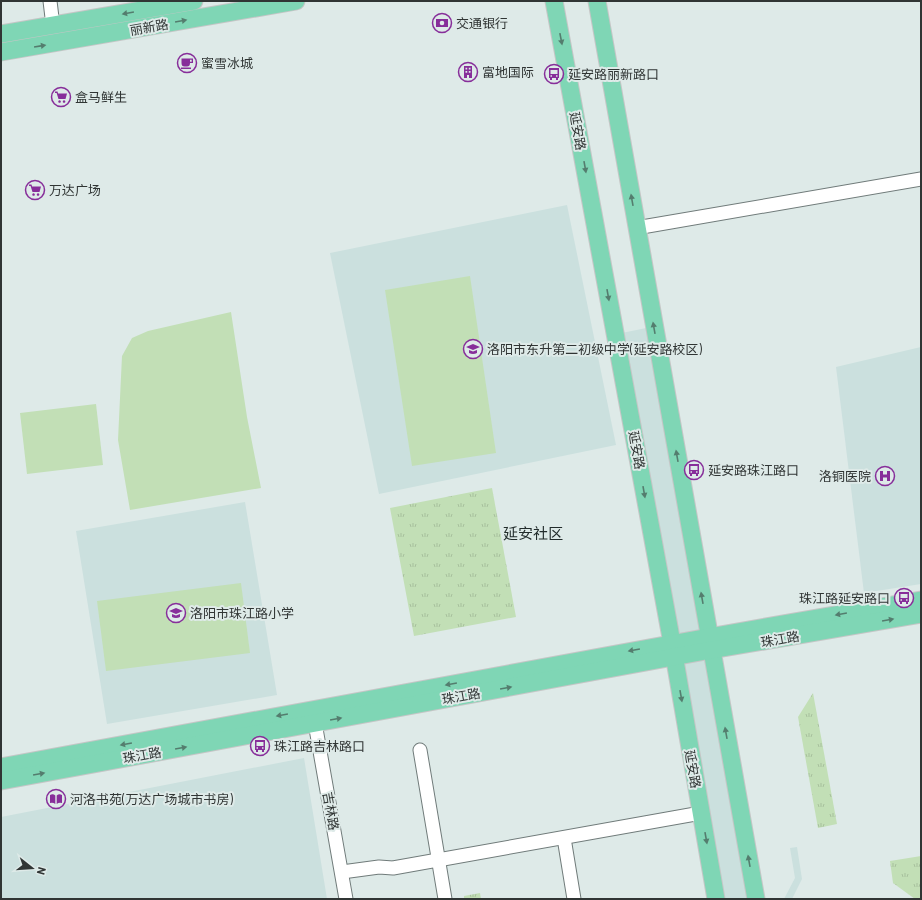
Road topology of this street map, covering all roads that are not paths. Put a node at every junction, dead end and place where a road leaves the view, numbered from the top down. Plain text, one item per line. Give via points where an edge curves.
1 (50, 1) edge
2 (194, 1) edge
3 (296, 1) edge
4 (554, 1) edge
5 (597, 1) edge
6 (169, 3) edge
7 (54, 26) junction
8 (1, 34) edge
9 (1, 52) edge
10 (921, 179) edge
11 (636, 228) junction
12 (921, 600) edge
13 (921, 614) edge
14 (710, 644) junction
15 (673, 651) junction
16 (315, 723) junction
17 (420, 750) dead end
18 (1, 766) edge
19 (1, 781) edge
20 (701, 813) junction
21 (564, 838) junction
22 (439, 859) junction
23 (342, 872) junction
24 (346, 899) edge
25 (445, 899) edge
26 (574, 899) edge
27 (716, 899) edge
28 (756, 899) edge

1 - 7 street
2 - 6 main road, 丽新路
9 -> 3 main road, 丽新路
4 -> 15 main road, 延安路
11 -> 5 main road
6 -> 7 main road, 丽新路
7 - 8 main road, 丽新路
10 - 11 street
14 -> 11 main road
12 -> 14 main road, 珠江路
14 -> 13 main road, 珠江路
14 - 15 main road, 珠江路
28 -> 14 main road
16 -> 15 main road, 珠江路
15 -> 18 main road, 珠江路
15 -> 20 main road, 延安路
19 -> 16 main road, 珠江路
16 - 23 street, 吉林路
17 - 22 street
20 - 21 street
20 -> 27 main road, 延安路
21 - 22 street
21 - 26 street
22 - 23 street via 393,868 379,867
22 - 25 street
23 - 24 street, 吉林路

